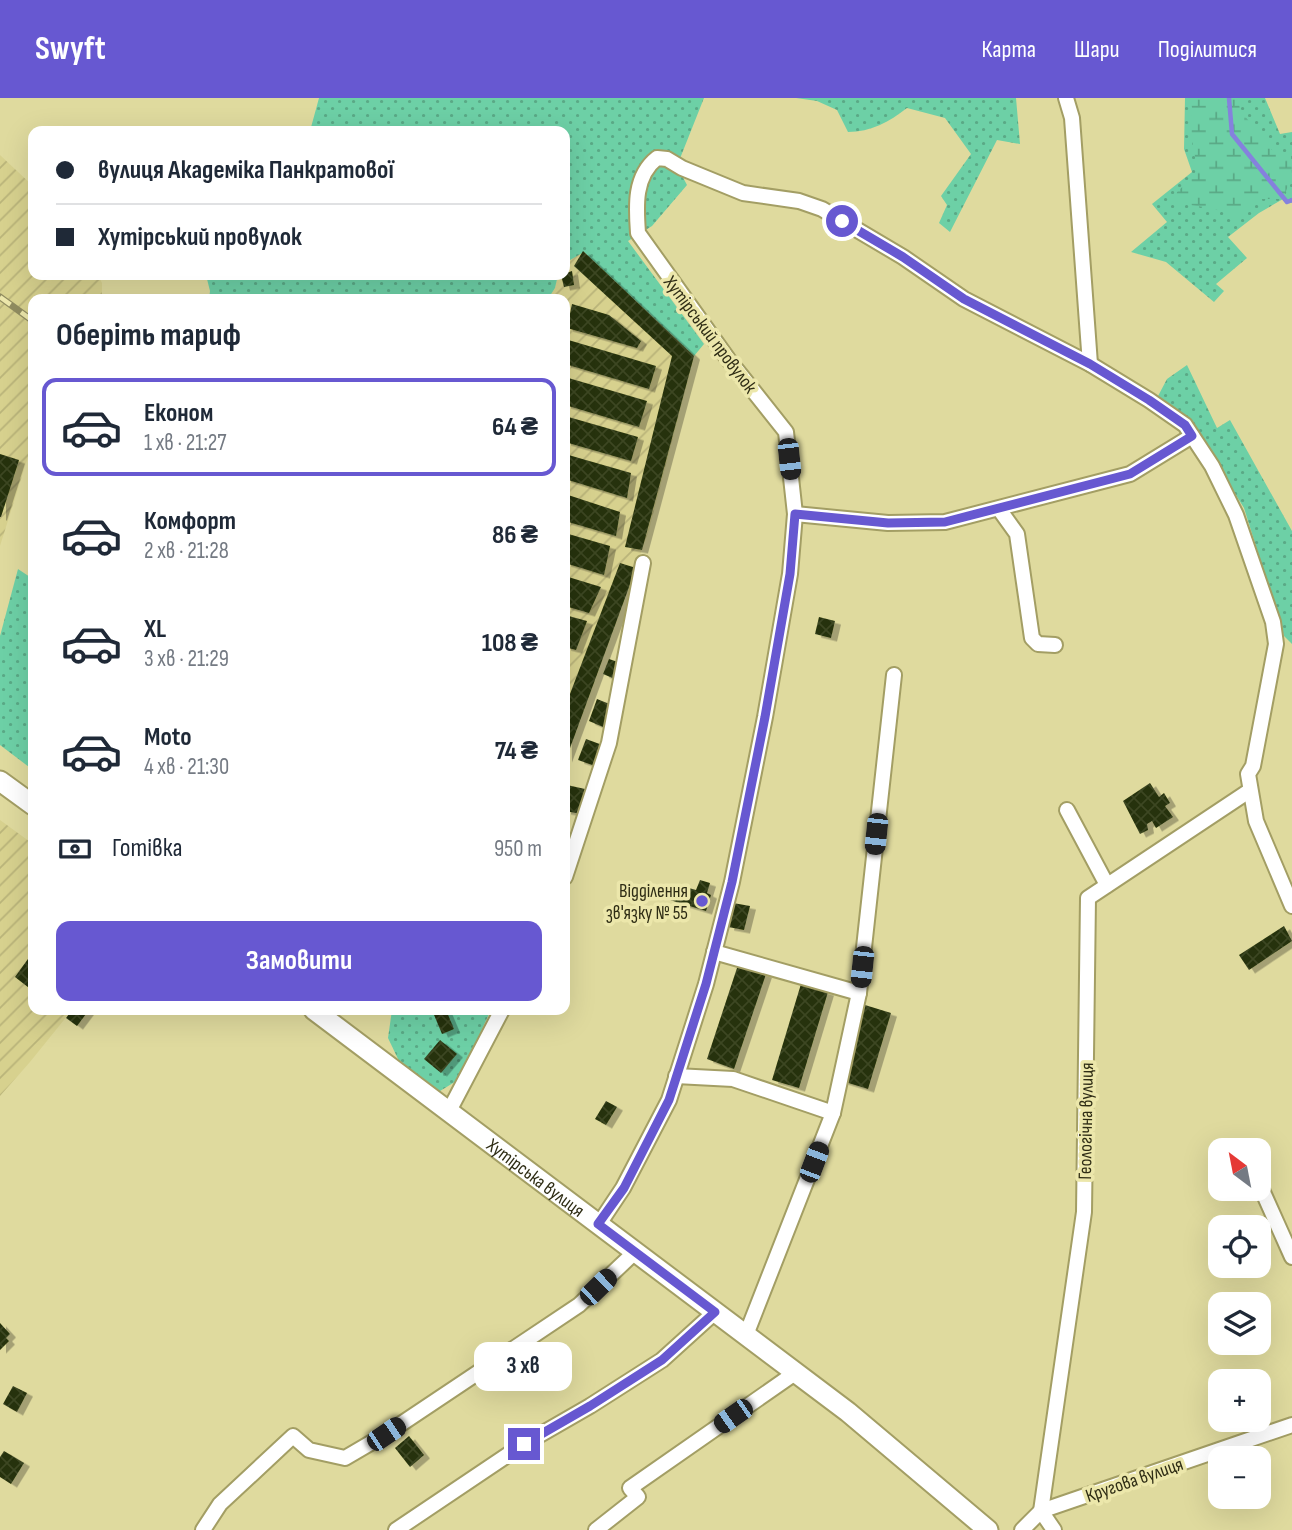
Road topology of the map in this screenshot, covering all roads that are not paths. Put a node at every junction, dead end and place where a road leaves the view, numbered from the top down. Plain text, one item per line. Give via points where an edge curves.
1 (1066, 98) edge
2 (1090, 364) junction
3 (1192, 436) junction
4 (999, 509) junction
5 (795, 514) junction
6 (643, 563) dead end
7 (1055, 645) dead end
8 (894, 675) dead end
9 (0, 781) edge
10 (1249, 791) junction
11 (28, 802) edge
12 (1066, 810) dead end
13 (570, 862) edge
14 (1107, 885) junction
15 (1292, 906) edge
16 (714, 952) junction
17 (859, 993) junction
18 (321, 1015) edge
19 (499, 1015) edge
20 (676, 1076) junction
21 (449, 1111) junction
22 (833, 1113) junction
23 (1267, 1201) edge
24 (598, 1224) junction
25 (635, 1252) junction
26 (1292, 1256) edge
27 (715, 1312) junction
28 (746, 1335) junction
29 (795, 1373) junction
30 (1292, 1425) edge
31 (1041, 1511) junction
32 (204, 1530) edge
33 (396, 1530) edge
34 (596, 1530) edge
35 (988, 1530) edge
36 (1022, 1530) edge
37 (1054, 1530) edge

1 - 2 street via 1072,118
2 - 3 street via 1185,425
2 - 5 street, Хутірський провулок via 964,299 822,209 743,193 657,158 642,174 638,233 786,432
3 - 4 street via 1130,474
3 - 10 street via 1236,515 1273,622 1276,644 1248,774
4 - 5 street via 933,523
4 - 7 street via 1017,534 1032,638 1038,645
5 - 16 street, Хутірський провулок via 790,574 765,717
6 - 13 street via 609,743
8 - 17 street
9 - 11 main road
10 - 14 street, Геологічна вулиця
10 - 15 street via 1256,821
12 - 14 street
14 - 31 street, Геологічна вулиця via 1088,898 1084,1212
16 - 17 street
16 - 20 street, Хутірський провулок
17 - 22 street
18 - 21 main road, Хутірська вулиця
19 - 21 street
20 - 22 street via 733,1079
20 - 24 street, Хутірський провулок via 669,1100 624,1188
21 - 24 main road, Хутірська вулиця
22 - 28 street
23 - 26 street
24 - 25 main road, Хутірська вулиця
25 - 27 main road, Хутірська вулиця
25 - 32 street via 579,1305 345,1458 309,1450 293,1436 220,1504
27 - 28 main road, Хутірська вулиця
27 - 33 street via 662,1360 524,1444
28 - 29 main road, Хутірська вулиця
29 - 34 street via 630,1488 638,1497
29 - 35 main road, Хутірська вулиця
30 - 31 street, Кругова вулиця
31 - 36 street, Кругова вулиця
31 - 37 street

